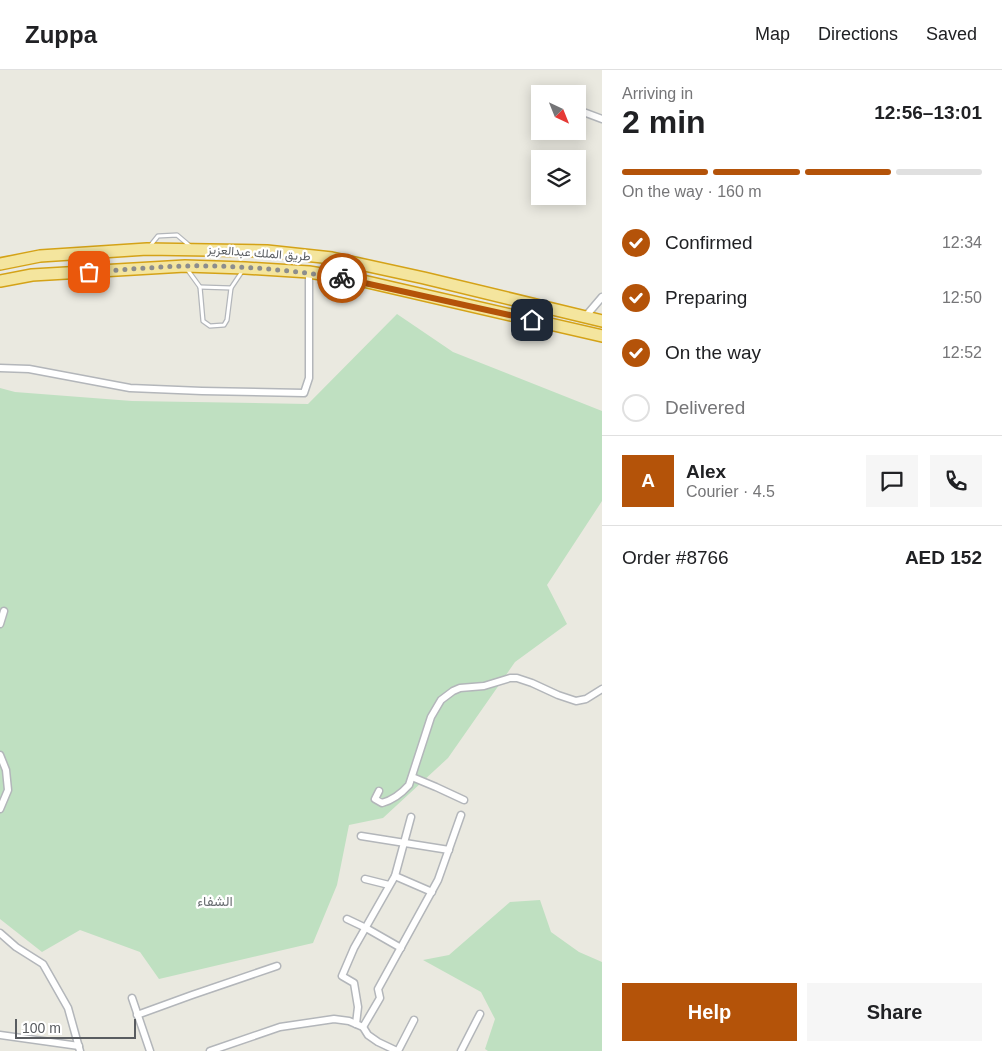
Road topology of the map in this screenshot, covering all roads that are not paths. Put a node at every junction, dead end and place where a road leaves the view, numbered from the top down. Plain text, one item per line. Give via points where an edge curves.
1 (586, 113) edge
2 (602, 119) edge
3 (0, 264) edge
4 (185, 266) junction
5 (245, 268) junction
6 (309, 272) junction
7 (0, 281) edge
8 (200, 287) junction
9 (232, 288) junction
10 (602, 297) edge
11 (585, 318) junction
12 (602, 321) edge
13 (602, 336) edge
14 (0, 368) edge
15 (4, 611) dead end
16 (0, 624) edge
17 (602, 689) edge
18 (0, 755) edge
19 (412, 778) junction
20 (378, 791) dead end
21 (464, 800) dead end
22 (0, 809) edge
23 (461, 815) dead end
24 (411, 817) dead end
25 (361, 836) dead end
26 (404, 843) junction
27 (449, 850) junction
28 (395, 876) junction
29 (365, 879) dead end
30 (389, 885) junction
31 (432, 892) junction
32 (347, 919) dead end
33 (366, 928) junction
34 (0, 933) edge
35 (401, 948) junction
36 (277, 966) dead end
37 (132, 998) dead end
38 (480, 1014) dead end
39 (138, 1015) junction
40 (414, 1020) dead end
41 (356, 1024) junction
42 (363, 1027) junction
43 (0, 1035) edge
44 (80, 1048) edge
45 (150, 1051) edge
46 (210, 1051) edge
47 (397, 1051) edge
48 (461, 1051) edge

1 - 2 street
3 - 11 highway, طريق الملك عبدالعزيز via 40,256 147,249 267,250 332,258
4 - 5 highway, طريق الملك عبدالعزيز
4 - 7 highway, طريق الملك عبدالعزيز
4 - 8 lane
5 - 6 highway, طريق الملك عبدالعزيز
5 - 9 lane
6 - 13 highway, طريق الملك عبدالعزيز via 363,281
6 - 14 street via 309,378 304,393 130,388 29,369
8 - 9 lane
8 - 9 lane via 204,321 210,326 224,325 227,320
10 - 11 street
11 - 12 highway, طريق الملك عبدالعزيز
15 - 16 street
17 - 19 street via 576,702 517,678 453,691 441,700 431,717
18 - 22 street via 6,770 8,790
19 - 20 street via 403,792 386,802 375,799
19 - 21 street
23 - 27 street
24 - 26 street
25 - 26 street
26 - 27 street
26 - 28 street
27 - 31 street
28 - 30 street
28 - 31 street
29 - 30 street
30 - 33 street
31 - 35 street
32 - 33 street
33 - 35 street
33 - 41 street via 342,976 354,983 358,1007
34 - 44 street via 43,964 68,1008
35 - 42 street via 378,988 380,998
36 - 39 street
37 - 39 street
38 - 48 street
39 - 45 street
40 - 47 street
41 - 42 street
41 - 46 street via 334,1019 280,1027
42 - 47 street via 378,1042
43 - 44 street

